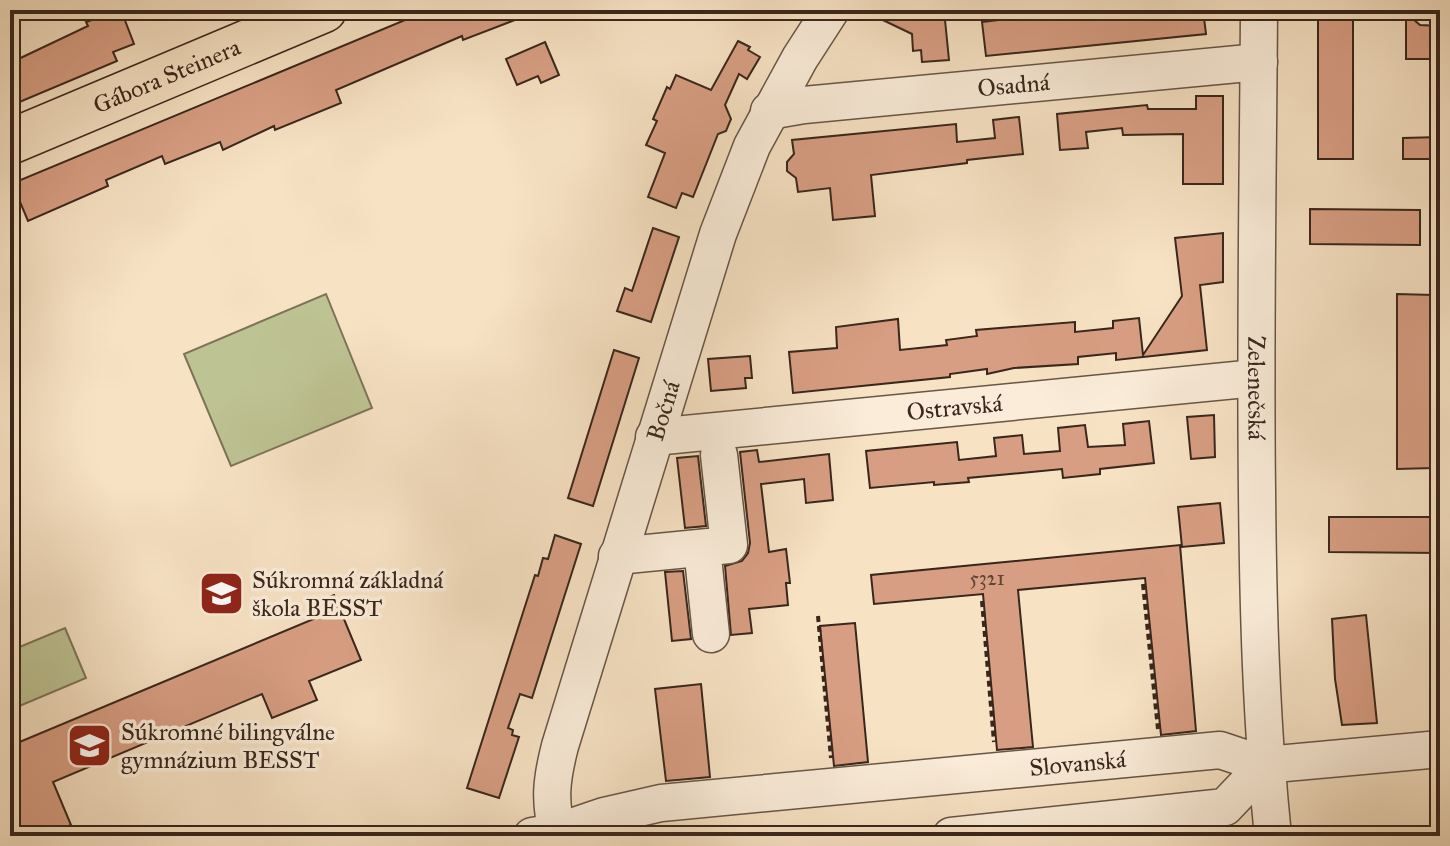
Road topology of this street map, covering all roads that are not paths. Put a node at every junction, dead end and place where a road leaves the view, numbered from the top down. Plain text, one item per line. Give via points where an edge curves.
1 (324, 10) edge
2 (831, 10) edge
3 (1259, 10) edge
4 (1259, 62) junction
5 (769, 111) junction
6 (10, 142) edge
7 (1256, 378) junction
8 (654, 437) junction
9 (719, 455) dead end
10 (702, 548) junction
11 (617, 556) junction
12 (711, 634) dead end
13 (1440, 749) edge
14 (1265, 765) junction
15 (549, 835) edge
16 (951, 836) edge
17 (1273, 836) edge

1 - 6 main road, Gábora Steinera
2 - 5 street, Bočná
3 - 4 street, Zelenečská
4 - 5 street, Osadná
4 - 7 street, Zelenečská
5 - 8 street, Bočná via 718,234
7 - 8 street, Ostravská
7 - 14 street, Zelenečská
8 - 11 street, Bočná
9 - 10 street via 729,545
10 - 11 street
10 - 12 street
11 - 15 street, Bočná via 551,782
13 - 14 street
14 - 15 street, Slovanská via 1220,750 661,803
14 - 16 street via 1225,807
14 - 17 street, Zelenečská

